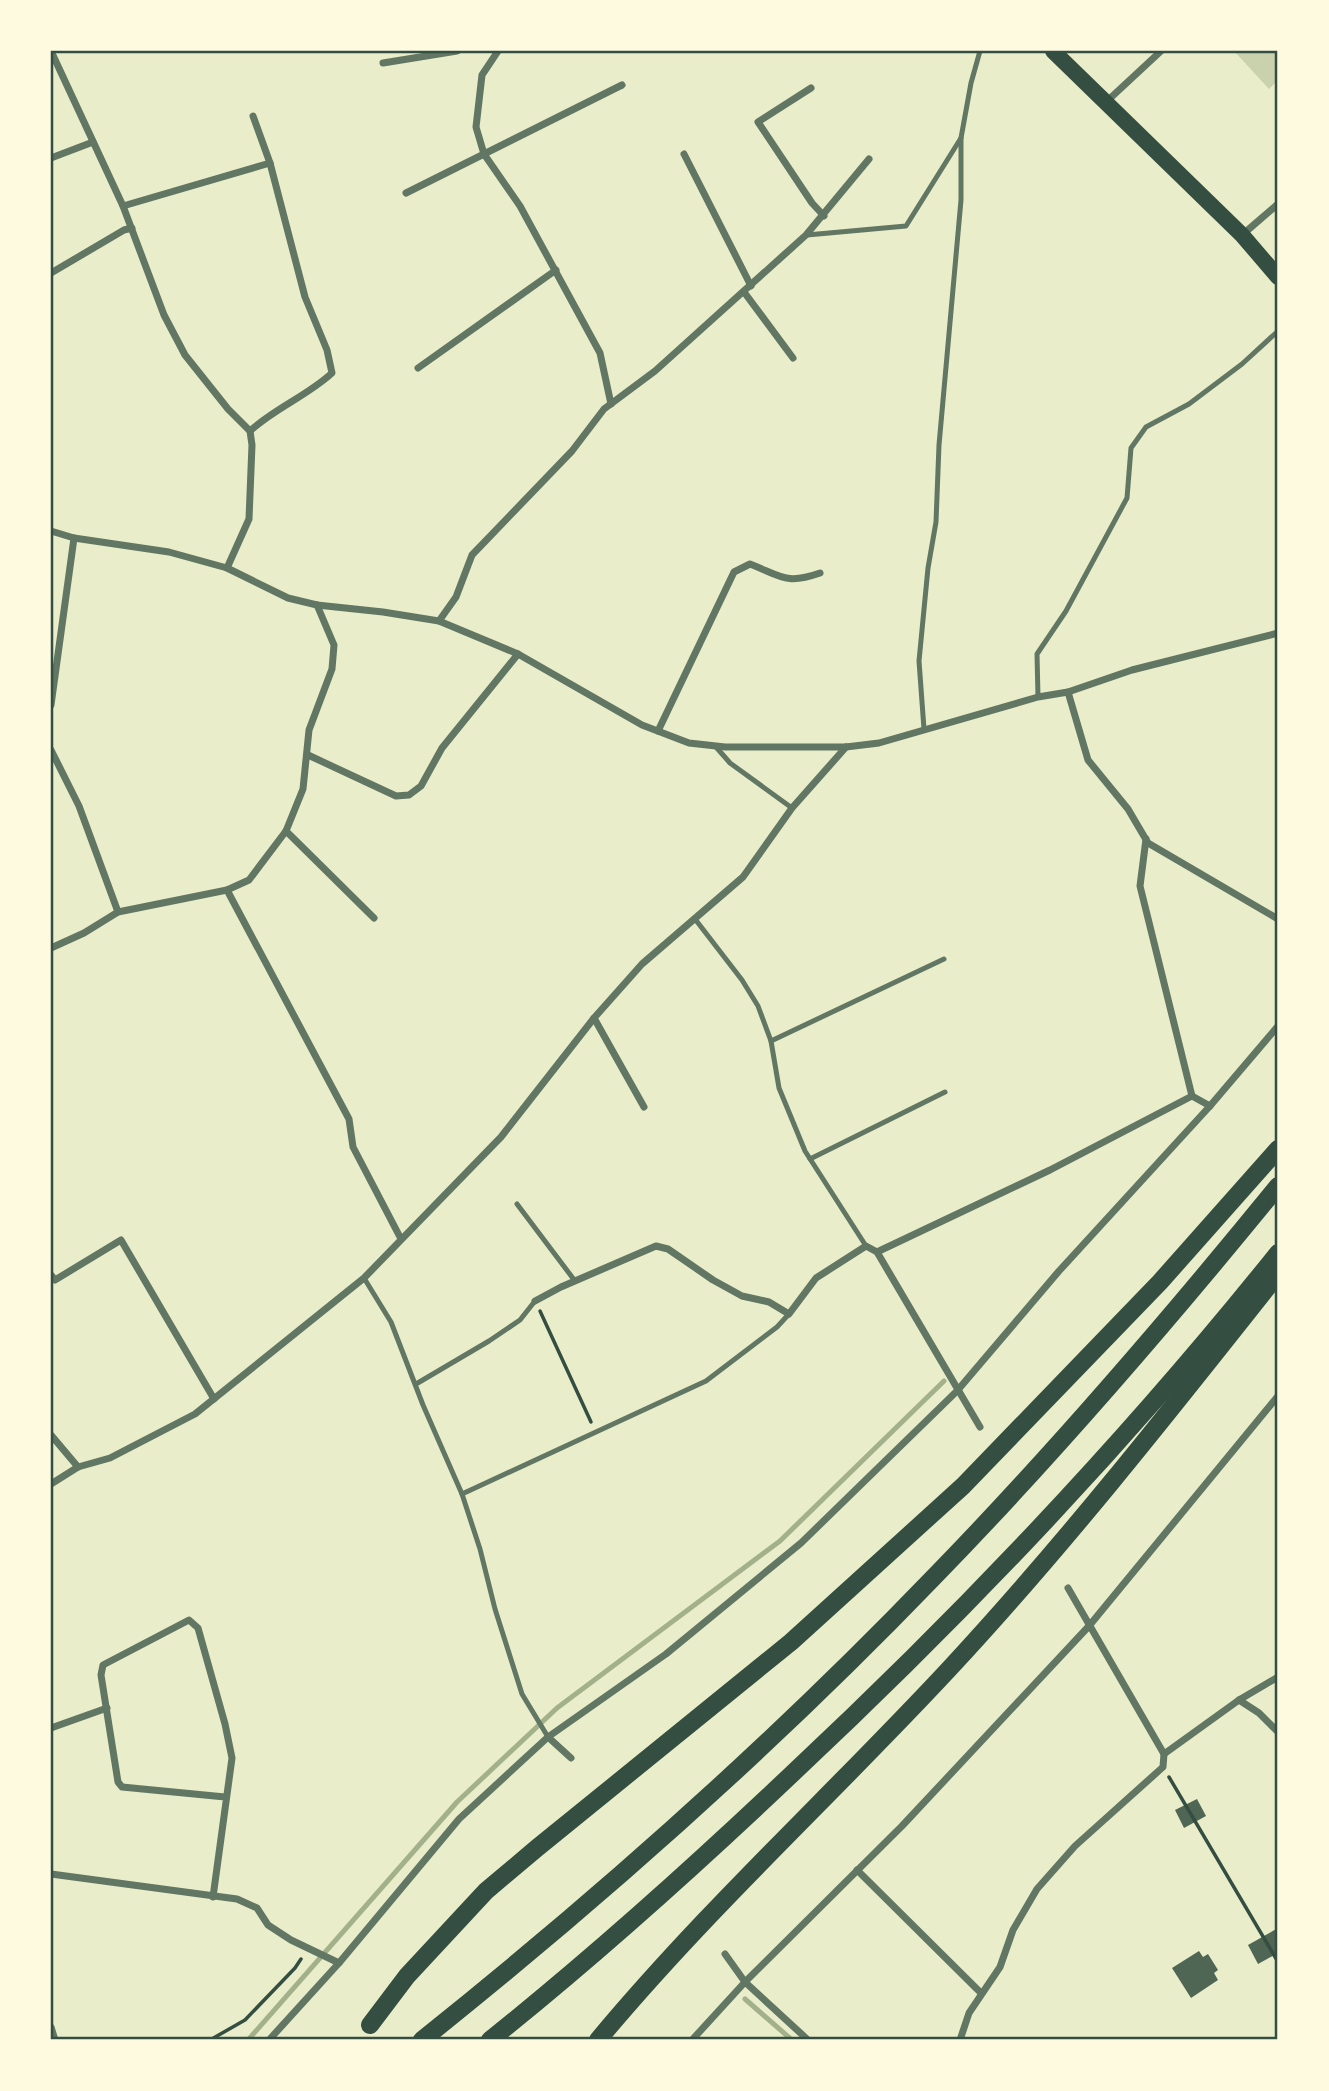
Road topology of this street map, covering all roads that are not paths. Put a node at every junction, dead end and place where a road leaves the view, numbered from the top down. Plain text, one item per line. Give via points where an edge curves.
1 (51, 51) edge
2 (457, 51) edge
3 (980, 51) edge
4 (1052, 51) edge
5 (1161, 51) edge
6 (495, 52) edge
7 (383, 63) dead end
8 (621, 85) dead end
9 (811, 88) dead end
10 (1105, 103) junction
11 (253, 116) dead end
12 (961, 138) junction
13 (93, 142) junction
14 (484, 154) junction
15 (684, 154) dead end
16 (51, 158) edge
17 (869, 159) dead end
18 (270, 163) junction
19 (406, 193) dead end
20 (1278, 204) edge
21 (123, 206) junction
22 (824, 216) junction
23 (132, 228) junction
24 (1242, 234) junction
25 (806, 235) junction
26 (556, 270) junction
27 (51, 273) edge
28 (1278, 277) edge
29 (751, 286) junction
30 (744, 292) junction
31 (1278, 331) edge
32 (793, 358) dead end
33 (418, 368) dead end
34 (611, 404) junction
35 (250, 431) junction
36 (51, 531) edge
37 (74, 538) junction
38 (227, 568) junction
39 (820, 573) dead end
40 (317, 605) junction
41 (439, 621) junction
42 (1278, 633) edge
43 (519, 654) junction
44 (1068, 692) junction
45 (1038, 697) junction
46 (51, 705) edge
47 (924, 729) junction
48 (658, 731) junction
49 (715, 746) junction
50 (846, 747) junction
51 (51, 750) edge
52 (308, 755) junction
53 (792, 808) junction
54 (286, 831) junction
55 (1146, 839) junction
56 (227, 890) junction
57 (118, 912) junction
58 (374, 918) dead end
59 (695, 919) junction
60 (1278, 919) edge
61 (51, 948) edge
62 (944, 959) dead end
63 (594, 1017) junction
64 (1278, 1026) edge
65 (771, 1041) junction
66 (945, 1092) dead end
67 (1192, 1096) junction
68 (1210, 1106) junction
69 (644, 1107) dead end
70 (1278, 1149) edge
71 (810, 1159) junction
72 (1278, 1186) edge
73 (517, 1204) dead end
74 (401, 1239) junction
75 (866, 1246) junction
76 (877, 1252) junction
77 (1278, 1252) edge
78 (1278, 1274) edge
79 (51, 1275) edge
80 (364, 1278) junction
81 (575, 1281) junction
82 (535, 1301) joint
83 (789, 1314) junction
84 (416, 1384) junction
85 (957, 1391) junction
86 (1278, 1396) edge
87 (214, 1399) junction
88 (980, 1427) dead end
89 (51, 1435) edge
90 (78, 1467) junction
91 (51, 1484) edge
92 (462, 1494) junction
93 (1068, 1588) dead end
94 (1089, 1626) junction
95 (1278, 1677) edge
96 (1239, 1700) junction
97 (107, 1708) junction
98 (51, 1728) edge
99 (1278, 1732) edge
100 (546, 1734) junction
101 (1164, 1754) junction
102 (571, 1758) dead end
103 (225, 1797) junction
104 (857, 1870) junction
105 (51, 1874) edge
106 (213, 1897) junction
107 (725, 1954) dead end
108 (339, 1963) junction
109 (745, 1982) junction
110 (981, 1993) junction
111 (370, 2025) dead end
112 (51, 2027) edge
113 (55, 2040) edge
114 (269, 2040) edge
115 (422, 2040) edge
116 (490, 2040) edge
117 (598, 2040) edge
118 (692, 2040) edge
119 (808, 2040) edge
120 (960, 2040) edge

1 - 13 street
2 - 7 street
3 - 12 lane
4 - 10 main road
5 - 10 street
6 - 14 street via 482,75 477,105 476,127
8 - 14 street
9 - 22 street via 758,122
10 - 24 main road
11 - 18 street
12 - 25 lane via 906,226
12 - 47 lane via 961,200 936,522 919,661
13 - 16 street
13 - 21 street
14 - 19 street
14 - 26 street
15 - 29 street
17 - 22 street
18 - 21 street
18 - 35 street via 305,297 332,373
20 - 24 street
21 - 23 street
22 - 25 street
23 - 27 street
23 - 35 street via 164,316 185,355
24 - 28 main road
25 - 29 street
26 - 33 street
26 - 34 street via 600,353
29 - 30 street
30 - 32 street
30 - 34 street
31 - 45 lane via 1189,404 1146,427 1131,447 1127,498 1066,611 1037,654
34 - 41 street via 472,555 456,597
35 - 38 street via 249,519
36 - 37 street
37 - 38 street via 169,552
37 - 46 street
38 - 40 street via 288,598
39 - 48 street via 800,580 784,579 750,564 734,572
40 - 41 street
40 - 52 street via 334,645 332,668 309,730
41 - 43 street
42 - 44 street via 1132,670
43 - 48 street
43 - 52 street via 410,795 396,796
44 - 45 street
44 - 55 street via 1088,760
45 - 47 street
47 - 50 street via 879,743
48 - 49 street via 689,743
49 - 50 street
49 - 53 lane via 730,763
50 - 53 street
51 - 57 street via 79,806
52 - 54 street via 303,789
53 - 59 street via 743,877
54 - 56 street via 249,880
54 - 58 street
55 - 60 street
55 - 67 street via 1140,886
56 - 57 street
56 - 74 street via 349,1119 353,1147
57 - 61 street
59 - 63 street via 642,964
59 - 65 lane via 742,980
62 - 65 lane
63 - 69 street
63 - 74 street via 500,1136
64 - 68 street
65 - 71 lane via 779,1088
66 - 71 lane
67 - 68 street
67 - 76 street
68 - 85 street
70 - 111 highway via 1160,1282 963,1486 791,1642 486,1891 416,1966
71 - 75 lane
72 - 115 highway via 1124,1369 913,1599 712,1793 604,1890
73 - 81 lane
74 - 80 street
75 - 76 street
75 - 83 street via 816,1278
76 - 85 street
77 - 116 highway via 1103,1457 936,1634 738,1825
78 - 117 highway via 1133,1455 960,1657 696,1930
79 - 87 street via 55,1280 121,1240
80 - 84 lane via 391,1322
80 - 87 street
81 - 82 street
81 - 83 street via 656,1246 742,1296 769,1302
82 - 84 lane via 510,1327
83 - 92 lane via 706,1381
84 - 92 lane
85 - 88 street
85 - 100 street via 801,1543 666,1654
86 - 94 street
87 - 90 street via 195,1414 110,1458
89 - 90 street
90 - 91 street
92 - 100 lane via 522,1695
93 - 94 street
94 - 101 street
94 - 104 street
95 - 96 street
96 - 99 street
96 - 101 street
97 - 98 street
97 - 103 street via 122,1787
97 - 103 street via 103,1665 189,1620 198,1628 232,1758
100 - 102 street
100 - 108 street via 459,1819
101 - 110 street via 1163,1767 1075,1846 1037,1889 1013,1930 1000,1967
103 - 106 street
104 - 109 street
104 - 110 street
105 - 106 street
106 - 108 street via 237,1899 257,1908 268,1924 290,1940
107 - 109 street
108 - 114 street
109 - 118 street
109 - 119 street
110 - 120 street
112 - 113 street

